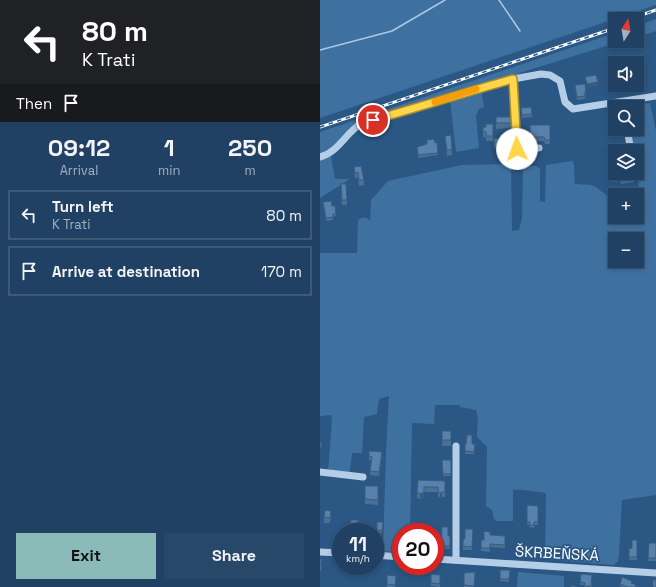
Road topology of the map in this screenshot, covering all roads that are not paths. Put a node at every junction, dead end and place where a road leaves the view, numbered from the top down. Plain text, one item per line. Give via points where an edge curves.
1 (513, 79) junction
2 (656, 96) edge
3 (639, 100) edge
4 (608, 106) edge
5 (539, 148) dead end
6 (320, 157) edge
7 (456, 446) dead end
8 (320, 472) edge
9 (364, 477) dead end
10 (320, 552) edge
11 (332, 553) edge
12 (444, 559) edge
13 (456, 560) junction
14 (656, 573) edge

1 - 4 street via 550,75 560,82 565,102 573,108
1 - 5 street via 517,149
1 - 6 street via 415,109 362,122 334,150
2 - 3 street
7 - 13 street
8 - 9 street
10 - 11 street
12 - 13 street, ŠKRBEŇSKÁ
13 - 14 street, ŠKRBEŇSKÁ

